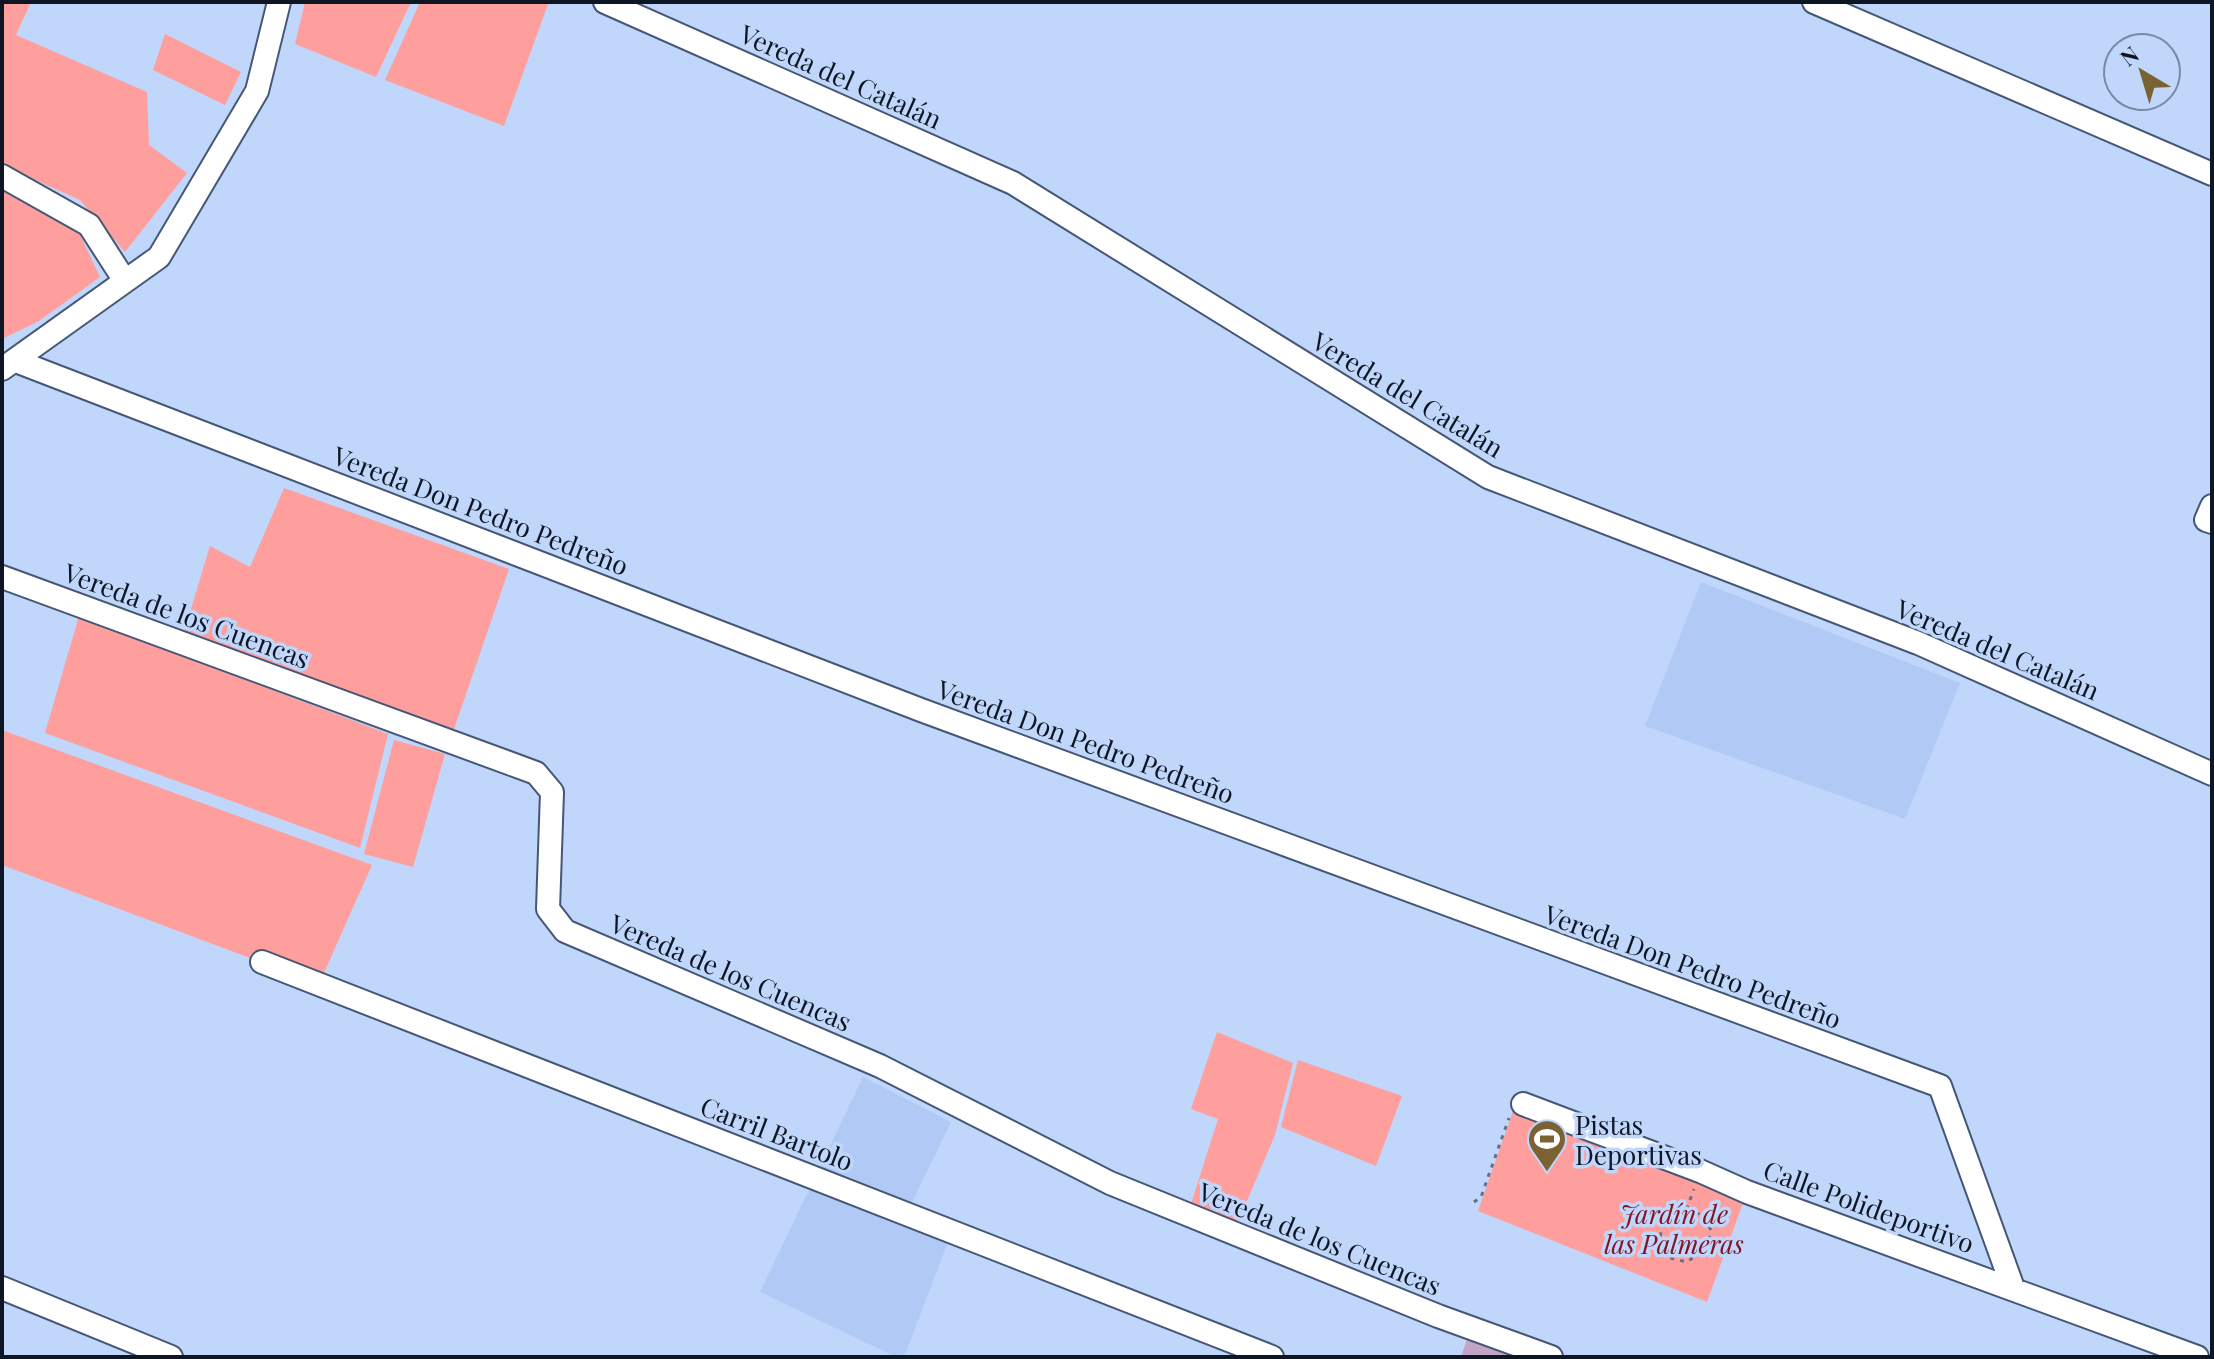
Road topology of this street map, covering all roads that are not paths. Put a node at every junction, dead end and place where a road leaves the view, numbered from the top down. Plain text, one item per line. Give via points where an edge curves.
1 (279, 2) edge
2 (605, 2) edge
3 (1814, 2) edge
4 (2212, 174) edge
5 (2, 176) edge
6 (125, 281) junction
7 (9, 365) edge
8 (2, 577) edge
9 (2212, 774) edge
10 (262, 962) dead end
11 (1516, 1110) road end
12 (2, 1288) edge
13 (2013, 1288) junction
14 (171, 1357) edge
15 (1272, 1357) edge
16 (1551, 1357) edge
17 (2197, 1357) edge

1 - 6 street via 257,91 159,257
2 - 9 street, Vereda del Catalán via 1013,183 1488,477 1918,643
3 - 4 street
5 - 6 street via 89,225
6 - 7 street
7 - 13 street, Vereda Don Pedro Pedreño via 921,710 1940,1086
8 - 16 street, Vereda de los Cuencas via 536,773 552,792 548,909 565,931 880,1066 1110,1183
10 - 15 street, Carril Bartolo
11 - 13 street, Calle Polideportivo via 1700,1171
12 - 14 street
13 - 17 street, Calle Polideportivo

